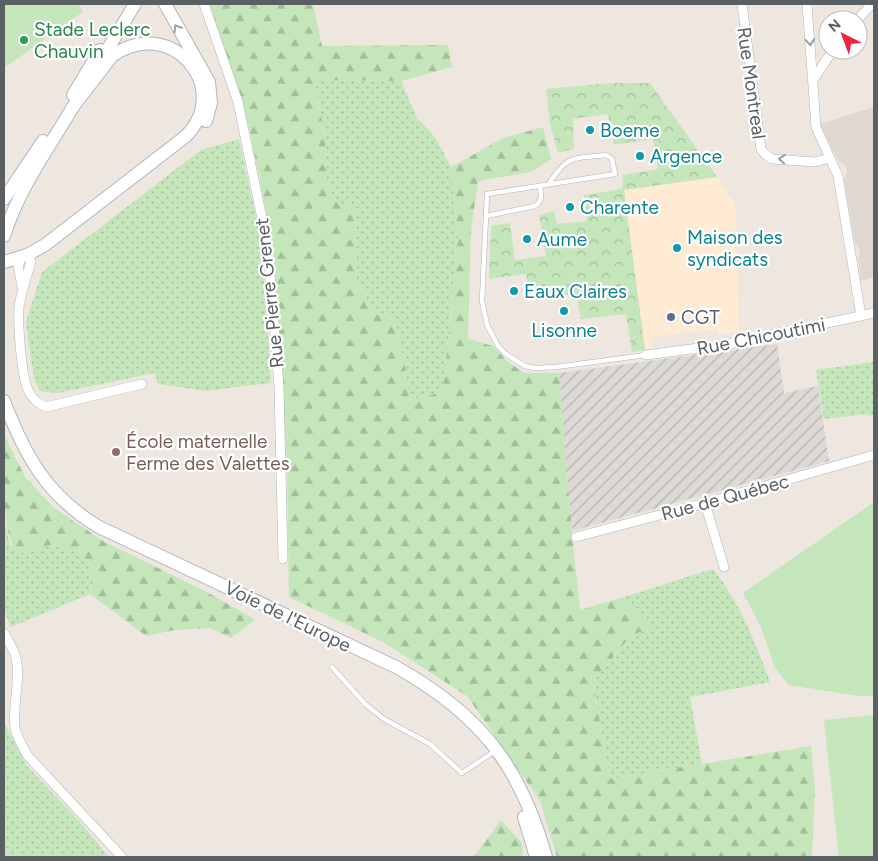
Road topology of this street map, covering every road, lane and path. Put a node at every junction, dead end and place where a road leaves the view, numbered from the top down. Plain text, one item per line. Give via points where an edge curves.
1 (128, 4) edge
2 (135, 4) edge
3 (165, 4) edge
4 (204, 4) edge
5 (742, 4) edge
6 (807, 4) edge
7 (827, 60) edge
8 (814, 80) junction
9 (68, 108) junction
10 (830, 158) junction
11 (548, 185) junction
12 (540, 186) junction
13 (4, 199) edge
14 (486, 216) junction
15 (4, 217) edge
16 (4, 236) edge
17 (24, 260) junction
18 (4, 262) edge
19 (4, 270) edge
20 (23, 288) junction
21 (874, 313) edge
22 (861, 316) junction
23 (646, 355) joint
24 (142, 384) dead end
25 (4, 401) edge
26 (5, 422) edge
27 (874, 455) edge
28 (705, 503) junction
29 (576, 537) dead end
30 (283, 559) dead end
31 (724, 567) dead end
32 (4, 633) edge
33 (332, 667) dead end
34 (494, 751) junction
35 (122, 857) edge
36 (536, 857) edge
37 (546, 857) edge

1 - 9 main road
2 - 9 main road
17 -> 3 main road via 46,253 65,240 190,143 205,122 211,103 209,82
4 - 30 street, Rue Pierre Grenet via 238,102 268,248 279,386
10 -> 5 street, Rue Montreal via 815,162 772,159 761,149
6 -> 8 street
7 - 8 street
8 - 10 street via 816,127
9 - 13 main road
9 - 15 main road via 18,187
9 - 16 main road via 26,184
9 - 17 main road via 112,56 135,44 153,42 183,56 194,69 202,89 198,118 186,136
10 - 22 street via 838,176
11 - 11 lane via 615,174 612,159 606,155 570,159
11 - 12 lane
12 - 14 lane via 541,198 535,206
12 - 14 lane via 487,194
14 - 23 lane via 482,301 487,325 506,354 525,366 535,368
17 - 18 main road
17 - 19 main road
17 - 20 street
17 - 20 street
20 - 24 street via 19,332 25,381 37,403 46,407
21 - 22 street, Rue Chicoutimi
22 - 23 street, Rue Chicoutimi via 728,344
25 - 34 main road, Voie de l'Europe via 32,464 62,501 81,516 426,684 465,714
26 - 34 main road, Voie de l'Europe via 24,462 39,484 80,523 419,687 459,717
27 - 28 street, Rue de Québec
28 - 29 street, Rue de Québec
28 - 31 street
32 - 35 street via 17,665 14,706 19,740 32,762
33 - 34 lane via 365,704 384,719 430,744 462,773
34 - 36 main road, Voie de l'Europe via 520,803
34 - 37 main road, Voie de l'Europe via 513,775 529,807

